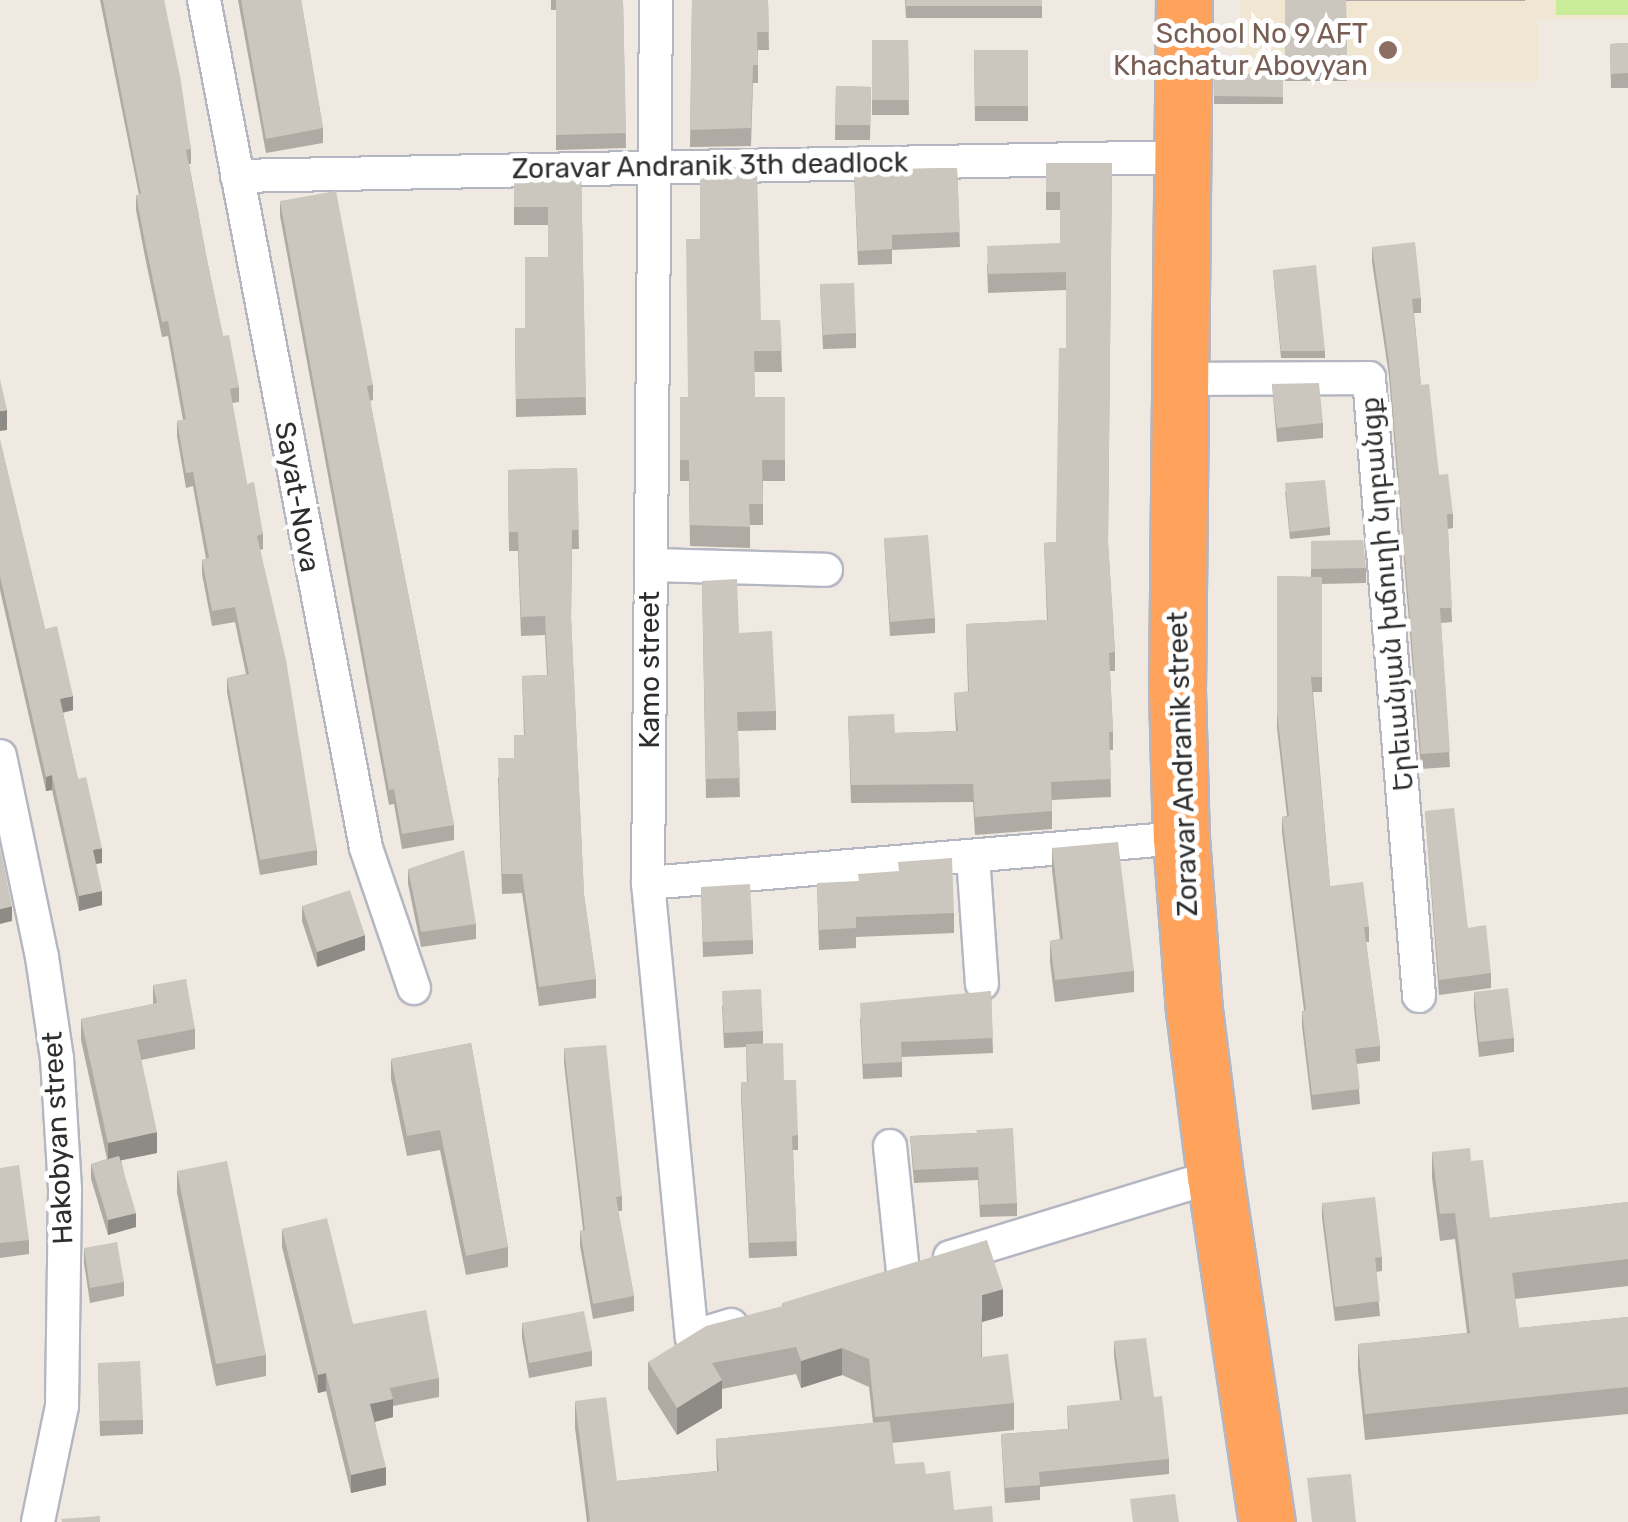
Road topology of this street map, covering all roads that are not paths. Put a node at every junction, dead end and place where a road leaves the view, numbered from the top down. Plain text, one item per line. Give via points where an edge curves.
1 (204, 0) edge
2 (656, 0) edge
3 (1184, 0) edge
4 (1183, 157) junction
5 (655, 167) junction
6 (238, 176) junction
7 (1182, 379) junction
8 (651, 565) junction
9 (826, 570) dead end
10 (0, 756) edge
11 (1181, 838) junction
12 (974, 856) junction
13 (648, 883) junction
14 (982, 984) dead end
15 (414, 988) dead end
16 (1419, 996) dead end
17 (890, 1146) dead end
18 (1215, 1176) junction
19 (903, 1272) junction
20 (868, 1282) edge
21 (762, 1315) edge
22 (38, 1522) edge
23 (1267, 1522) edge

1 - 6 street, Sayat-Nova
2 - 5 street, Kamo street
3 - 4 highway, Zoravar Andranik street
4 - 5 street, Zoravar Andranik 3th deadlock
4 - 7 highway, Zoravar Andranik street
5 - 6 street, Zoravar Andranik 3th deadlock
5 - 8 street, Kamo street
6 - 15 street, Sayat-Nova via 366,848
7 - 11 highway, Zoravar Andranik street
7 - 16 street, Երեւանյան խճուղի նրբանցք via 1369,378
8 - 9 street
8 - 13 street, Kamo street
10 - 22 street, Hakobyan street via 52,1024 65,1190 62,1406
11 - 12 street
11 - 18 highway, Zoravar Andranik street
12 - 13 street
12 - 14 street
13 - 21 street, Kamo street via 692,1337
17 - 19 street
18 - 19 street
18 - 23 highway, Zoravar Andranik street
19 - 20 street

